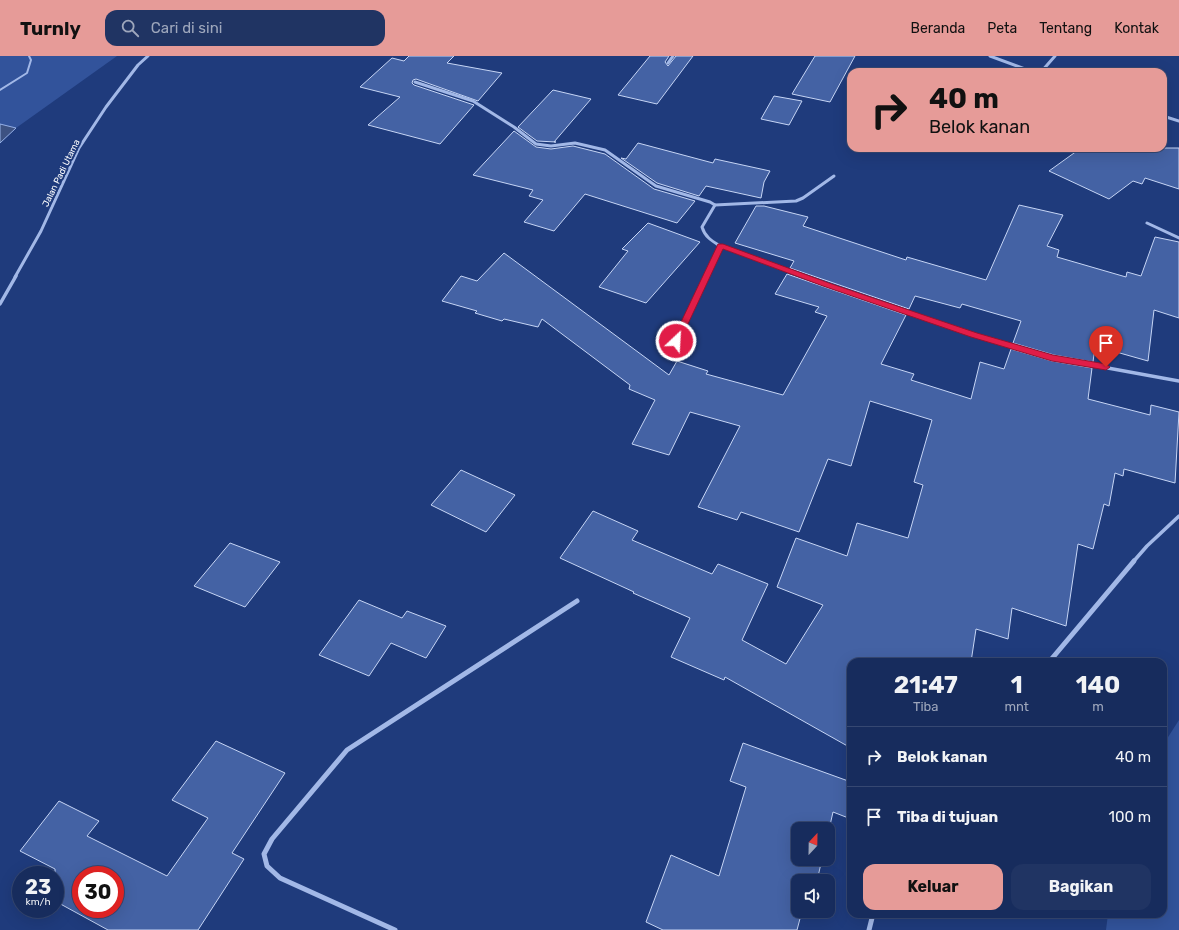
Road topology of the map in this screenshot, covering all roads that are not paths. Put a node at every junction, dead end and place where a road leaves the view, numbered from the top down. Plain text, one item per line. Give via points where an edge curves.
1 (29, 56) edge
2 (148, 56) edge
3 (673, 56) edge
4 (990, 56) edge
5 (1055, 56) edge
6 (668, 63) dead end
7 (1022, 68) edge
8 (1044, 68) edge
9 (415, 82) dead end
10 (0, 90) edge
11 (1167, 117) edge
12 (1179, 121) edge
13 (834, 176) dead end
14 (715, 205) junction
15 (1147, 223) dead end
16 (1179, 238) edge
17 (720, 246) junction
18 (0, 304) edge
19 (676, 341) dead end
20 (1179, 382) edge
21 (1179, 516) edge
22 (577, 601) dead end
23 (1052, 658) edge
24 (872, 918) edge
25 (395, 930) edge
26 (869, 930) edge

1 - 10 lane via 31,60 27,73
2 - 18 street, Jalan Padi Utama via 111,100 80,148 40,231
3 - 6 street
4 - 7 street
5 - 8 street
9 - 14 street via 473,101 514,126 536,144 551,146 575,142 605,150 656,186 703,199
11 - 12 street
13 - 14 street via 796,201
14 - 17 street via 702,227 703,233
15 - 16 street
17 - 19 street
17 - 20 street via 974,335 1052,358
21 - 23 street via 1147,546
22 - 25 street via 347,750 272,839 264,854 267,866 280,878
24 - 26 street

